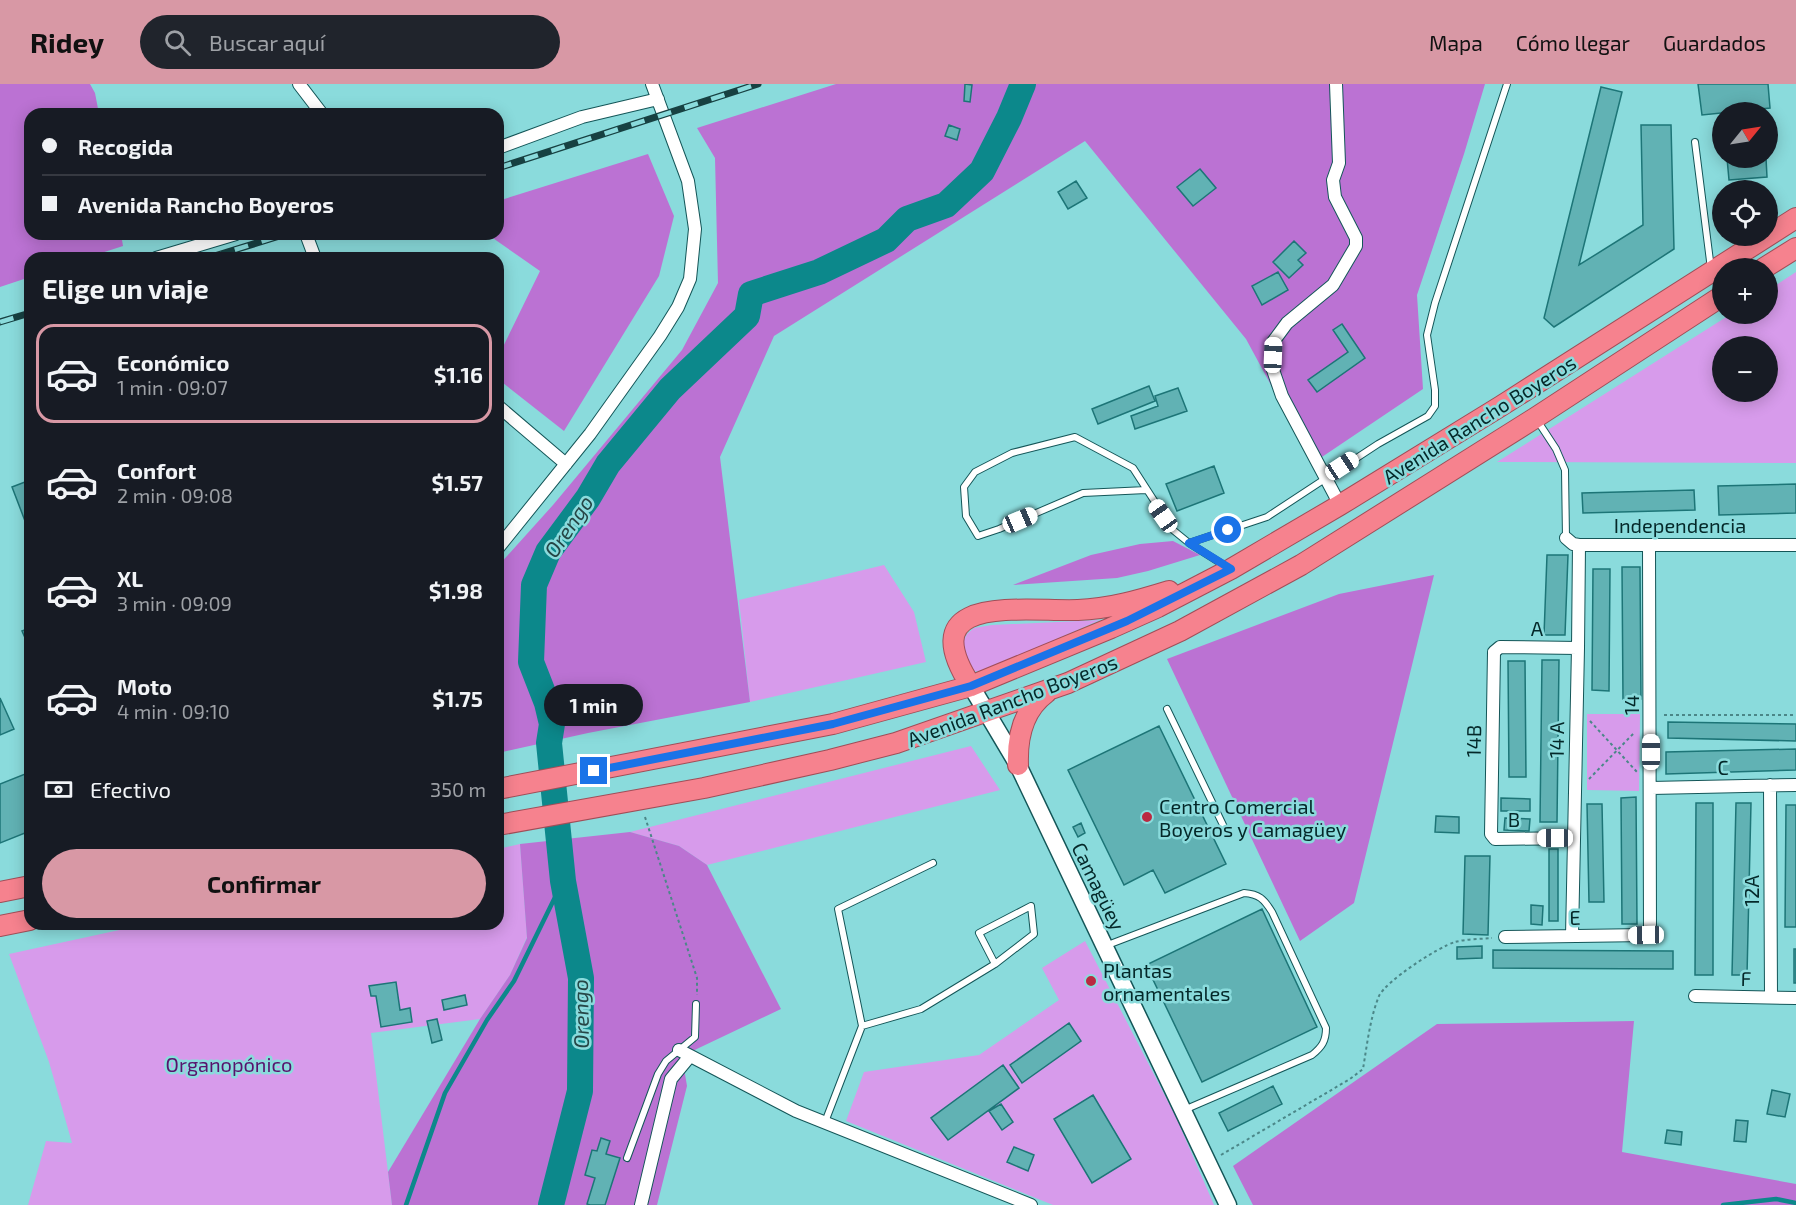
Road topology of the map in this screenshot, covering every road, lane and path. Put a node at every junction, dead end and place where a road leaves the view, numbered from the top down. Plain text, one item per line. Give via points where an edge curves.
1 (299, 84) edge
2 (652, 84) edge
3 (1336, 84) edge
4 (1507, 84) edge
5 (658, 99) junction
6 (317, 108) edge
7 (1695, 142) dead end
8 (504, 146) edge
9 (1796, 218) edge
10 (216, 240) edge
11 (1796, 248) edge
12 (176, 252) edge
13 (1778, 259) edge
14 (1711, 271) junction
15 (1712, 302) edge
16 (504, 411) edge
17 (1535, 417) junction
18 (566, 464) junction
19 (1325, 478) junction
20 (1146, 490) junction
21 (1340, 505) junction
22 (1566, 538) joint
23 (504, 541) edge
24 (1189, 543) junction
25 (1579, 545) junction
26 (1649, 545) junction
27 (1796, 545) edge
28 (1231, 569) junction
29 (1578, 648) junction
30 (1496, 649) joint
31 (1068, 683) junction
32 (971, 686) junction
33 (1576, 705) junction
34 (1167, 709) dead end
35 (987, 712) junction
36 (1650, 715) junction
37 (1796, 715) edge
38 (1618, 751) junction
39 (1018, 765) junction
40 (1796, 784) edge
41 (1770, 785) junction
42 (506, 787) edge
43 (1651, 788) junction
44 (1575, 794) junction
45 (639, 800) junction
46 (504, 824) edge
47 (1224, 827) dead end
48 (1491, 834) joint
49 (1574, 838) junction
50 (933, 863) dead end
51 (24, 887) edge
52 (0, 892) edge
53 (24, 921) edge
54 (0, 926) edge
55 (1646, 935) joint
56 (1572, 936) junction
57 (1505, 937) joint
58 (1105, 946) junction
59 (995, 964) junction
60 (1695, 996) dead end
61 (1771, 997) junction
62 (1796, 998) edge
63 (696, 1004) joint
64 (862, 1026) junction
65 (685, 1053) junction
66 (1183, 1110) junction
67 (825, 1123) junction
68 (627, 1158) dead end
69 (1208, 1162) junction
70 (641, 1205) edge
71 (1031, 1205) edge
72 (1228, 1205) edge

1 - 6 street
2 - 5 street
3 - 19 street via 1339,163 1333,180 1335,197 1356,238 1356,246 1333,285 1304,307 1273,342 1272,367 1282,396
4 - 19 lane via 1427,335 1435,406 1428,416
5 - 8 street via 582,117
5 - 18 street via 688,181 695,229 690,279 660,336
7 - 14 lane
9 - 14 highway, Avenida Rancho Boyeros
10 - 12 street
11 - 13 highway
14 - 21 highway, Avenida Rancho Boyeros
15 - 17 highway, Avenida Rancho Boyeros
16 - 18 street
17 - 22 lane via 1565,470
17 - 31 highway, Avenida Rancho Boyeros via 1300,565 1180,631
18 - 23 street
19 - 21 street
19 - 24 lane via 1267,517
20 - 20 lane via 1083,494 978,536 966,516 963,487 975,472 1012,453 1075,437 1133,468
20 - 24 lane via 1173,530
21 - 28 highway, Avenida Rancho Boyeros
22 - 25 street, Independencia
24 - 28 lane
25 - 26 street, Independencia
25 - 29 street, 14 A
26 - 27 street, Independencia
26 - 36 street, 14
28 - 32 highway, Avenida Rancho Boyeros via 1121,624
28 - 32 highway via 1155,596 1107,607 990,611 969,617 957,627 952,643 957,662
29 - 30 street, A
29 - 33 street, 14 A
30 - 48 street, 14B
31 - 35 highway, Avenida Rancho Boyeros
31 - 39 highway via 1050,690 1031,708 1020,733
32 - 35 main road, Camagüey
32 - 42 highway, Avenida Rancho Boyeros via 833,724
33 - 38 path
33 - 44 street, 14 A
34 - 47 lane
35 - 39 main road, Camagüey
35 - 45 highway, Avenida Rancho Boyeros via 897,743 830,760
36 - 37 path
36 - 38 path
36 - 43 street, 14
38 - 43 path
38 - 44 path
39 - 58 main road, Camagüey
40 - 41 street, C
41 - 43 street, C
41 - 61 street, 12A
43 - 55 street, 14 via 1650,931
44 - 49 street, 14 A
45 - 46 highway, Avenida Rancho Boyeros
45 - 63 path via 697,978
48 - 49 street, B via 1495,838
49 - 56 street, 14 A
50 - 64 lane via 838,909
51 - 52 highway
53 - 54 highway
55 - 56 street, E
56 - 57 street, E
57 - 69 path via 1456,942 1404,973 1380,993 1363,1069
58 - 66 main road, Camagüey
58 - 66 lane via 1244,893 1264,899 1272,912 1326,1028 1322,1047 1312,1055
59 - 59 lane via 979,933 1031,906 1034,934
59 - 64 lane via 921,1009
60 - 61 street, F
61 - 62 street, F
63 - 65 lane via 695,1037
64 - 67 lane
65 - 67 street
65 - 68 lane via 666,1061 658,1074
65 - 70 street via 671,1079
66 - 69 main road, Camagüey
67 - 71 street
69 - 72 main road, Camagüey

